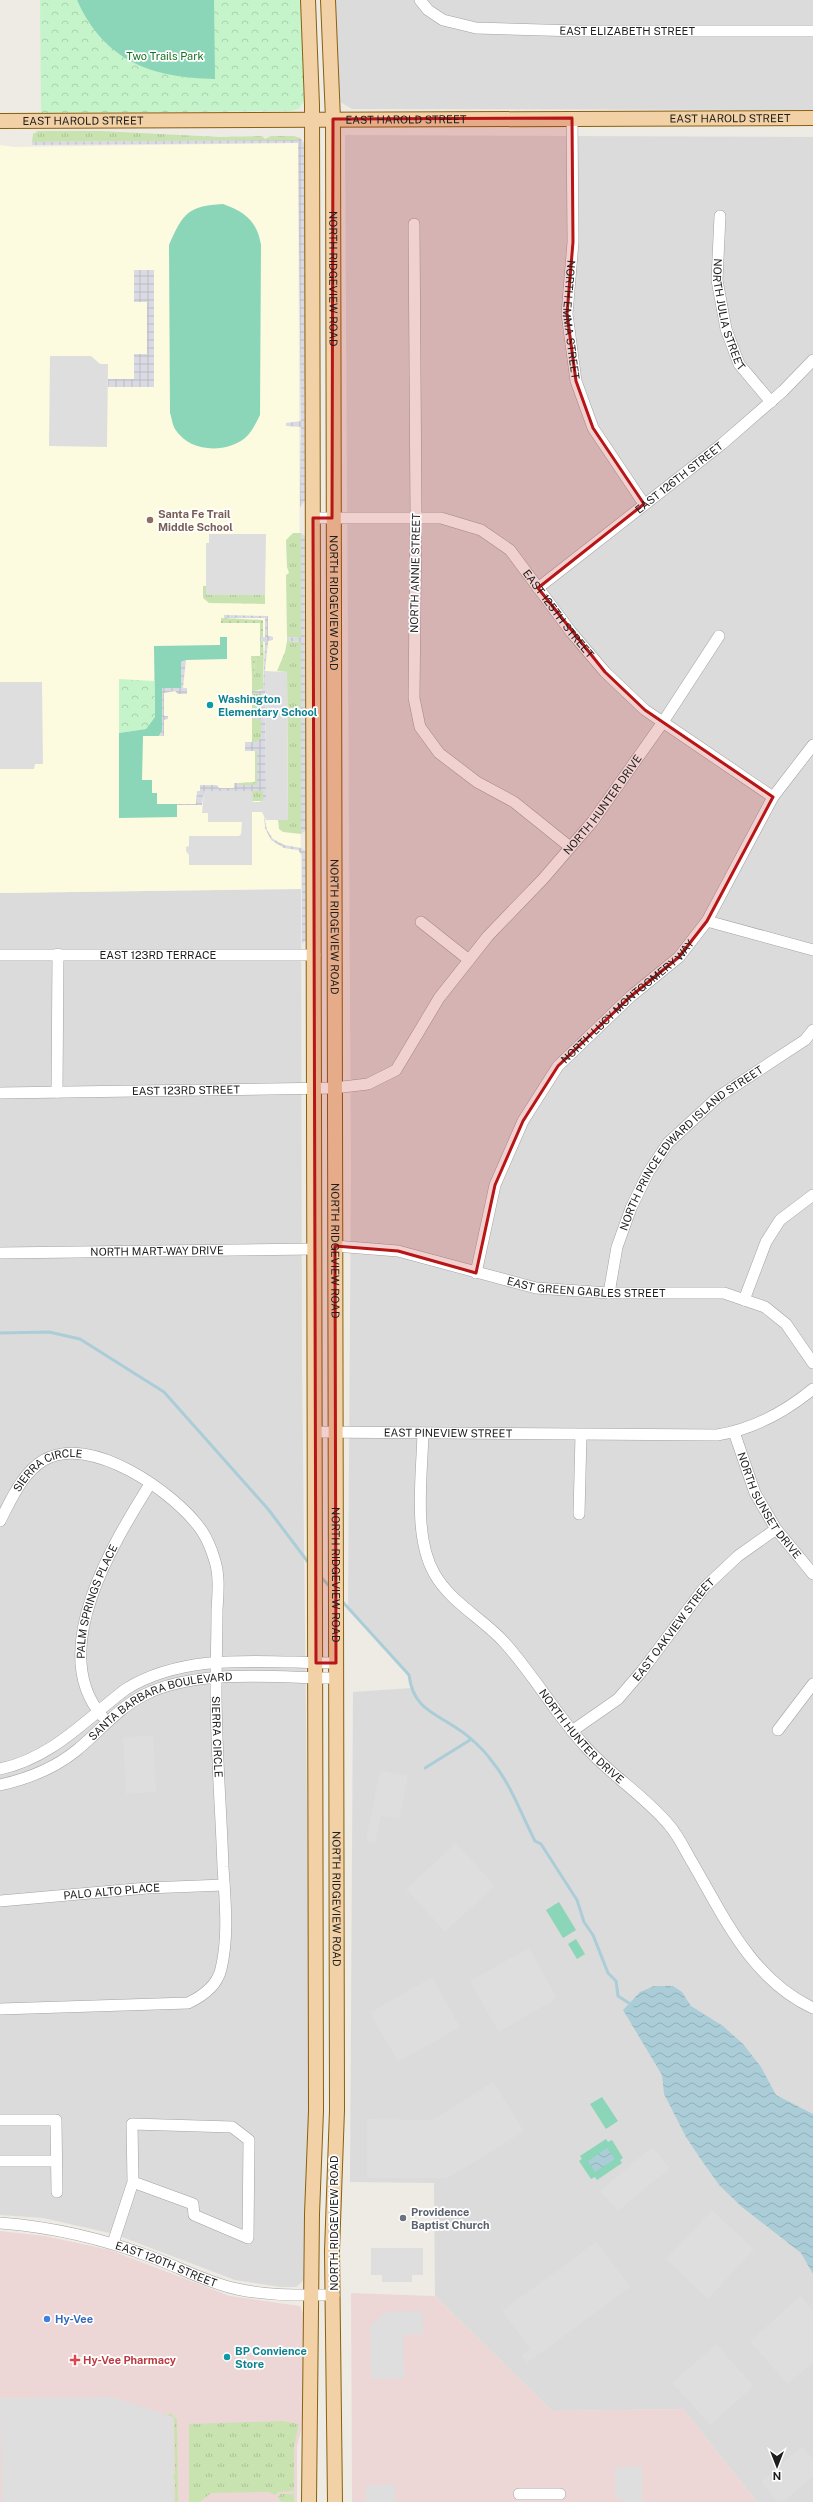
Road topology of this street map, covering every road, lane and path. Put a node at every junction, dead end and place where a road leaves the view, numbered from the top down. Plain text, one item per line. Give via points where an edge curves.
1 (308, 0) edge
2 (328, 0) edge
3 (420, 0) edge
4 (813, 31) edge
5 (572, 118) junction
6 (813, 118) edge
7 (312, 119) junction
8 (333, 119) junction
9 (0, 121) edge
10 (720, 216) dead end
11 (414, 224) dead end
12 (813, 360) edge
13 (771, 402) junction
14 (644, 504) junction
15 (416, 516) junction
16 (313, 518) junction
17 (332, 518) junction
18 (538, 588) junction
19 (720, 636) dead end
20 (663, 722) junction
21 (813, 745) edge
22 (773, 797) junction
23 (570, 847) junction
24 (707, 921) junction
25 (421, 922) dead end
26 (813, 950) edge
27 (58, 954) junction
28 (0, 955) edge
29 (315, 955) junction
30 (469, 960) junction
31 (813, 1030) edge
32 (334, 1088) junction
33 (314, 1089) junction
34 (0, 1092) edge
35 (58, 1092) junction
36 (813, 1195) edge
37 (334, 1246) junction
38 (314, 1249) junction
39 (0, 1253) edge
40 (476, 1273) junction
41 (609, 1293) junction
42 (744, 1300) junction
43 (813, 1363) edge
44 (813, 1389) edge
45 (315, 1432) junction
46 (335, 1432) junction
47 (734, 1432) junction
48 (423, 1433) junction
49 (581, 1435) junction
50 (150, 1484) junction
51 (579, 1514) dead end
52 (0, 1521) edge
53 (776, 1528) junction
54 (813, 1574) edge
55 (216, 1663) junction
56 (316, 1663) junction
57 (336, 1663) junction
58 (216, 1678) junction
59 (316, 1678) junction
60 (336, 1678) junction
61 (813, 1684) edge
62 (97, 1711) junction
63 (107, 1722) junction
64 (778, 1730) dead end
65 (572, 1731) junction
66 (0, 1769) edge
67 (0, 1785) edge
68 (224, 1885) junction
69 (0, 1901) edge
70 (813, 2008) edge
71 (0, 2009) edge
72 (0, 2120) edge
73 (0, 2161) edge
74 (56, 2161) junction
75 (133, 2182) junction
76 (56, 2192) dead end
77 (0, 2223) edge
78 (114, 2243) junction
79 (312, 2295) junction
80 (334, 2295) junction
81 (519, 2494) dead end
82 (560, 2494) dead end
83 (309, 2502) edge
84 (336, 2502) edge

1 - 7 main road, NORTH RIDGEVIEW ROAD
2 - 8 main road, NORTH RIDGEVIEW ROAD
3 - 4 street, EAST ELIZABETH STREET via 428,10 443,20 476,28
5 - 6 main road, EAST HAROLD STREET
5 - 8 main road, EAST HAROLD STREET
5 - 14 street, NORTH EMMA STREET via 573,242 568,314 576,381 593,428
7 - 8 main road, EAST HAROLD STREET
7 - 9 main road, EAST HAROLD STREET
7 - 16 main road, NORTH RIDGEVIEW ROAD
8 - 17 main road, NORTH RIDGEVIEW ROAD
10 - 13 street, NORTH JULIA STREET via 717,280 726,330 739,364
11 - 15 street, NORTH ANNIE STREET
12 - 13 street, EAST 126TH STREET
13 - 14 street, EAST 126TH STREET via 722,444
14 - 18 street, EAST 126TH STREET
15 - 17 street, EAST 125TH STREET
15 - 18 street, EAST 125TH STREET via 441,518 481,530 510,550
15 - 23 street, NORTH ANNIE STREET via 414,698 420,727 439,754 477,782 514,802
16 - 17 street, EAST 125TH STREET
16 - 29 main road, NORTH RIDGEVIEW ROAD
17 - 32 main road, NORTH RIDGEVIEW ROAD
18 - 20 street, EAST 125TH STREET via 605,672 645,710
19 - 20 street, NORTH HUNTER DRIVE
20 - 22 street, EAST 125TH STREET
20 - 23 street, NORTH HUNTER DRIVE via 593,821
21 - 22 street, NORTH LUCY MONTGOMERY WAY
22 - 24 street, NORTH LUCY MONTGOMERY WAY
23 - 30 street, NORTH HUNTER DRIVE
24 - 26 street
24 - 40 street, NORTH LUCY MONTGOMERY WAY via 679,957 630,997 558,1066 523,1121 495,1185
25 - 30 street
27 - 28 street, EAST 123RD TERRACE
27 - 29 street, EAST 123RD TERRACE
27 - 35 street
29 - 33 main road, NORTH RIDGEVIEW ROAD
30 - 32 street, NORTH HUNTER DRIVE via 439,998 396,1070 368,1084
31 - 41 street, NORTH PRINCE EDWARD ISLAND STREET via 805,1040 718,1097 668,1143 648,1173 631,1208 617,1247
32 - 33 street, NORTH HUNTER DRIVE
32 - 37 main road, NORTH RIDGEVIEW ROAD
33 - 35 street, EAST 123RD STREET
33 - 38 main road, NORTH RIDGEVIEW ROAD
34 - 35 street, EAST 123RD STREET
36 - 42 street via 780,1220 766,1242
37 - 40 street, EAST GREEN GABLES STREET via 398,1251
37 - 46 main road, NORTH RIDGEVIEW ROAD
38 - 39 street, NORTH MART-WAY DRIVE
38 - 45 main road, NORTH RIDGEVIEW ROAD
40 - 41 street, EAST GREEN GABLES STREET via 536,1288
41 - 42 street, EAST GREEN GABLES STREET via 724,1293
42 - 43 street, EAST GREEN GABLES STREET via 765,1307 786,1324
44 - 47 street, EAST PINEVIEW STREET via 778,1415
45 - 46 street, EAST PINEVIEW STREET
45 - 56 main road, NORTH RIDGEVIEW ROAD
46 - 48 street, EAST PINEVIEW STREET
46 - 57 main road, NORTH RIDGEVIEW ROAD
47 - 49 street, EAST PINEVIEW STREET via 717,1435
47 - 53 street, NORTH SUNSET DRIVE via 755,1493
48 - 49 street, EAST PINEVIEW STREET
48 - 65 street, NORTH HUNTER DRIVE via 422,1526 424,1550 434,1574 456,1600 503,1641
49 - 51 street
50 - 52 street, SIERRA CIRCLE via 128,1470 100,1458 83,1453 63,1453 45,1459 30,1471
50 - 55 street, SIERRA CIRCLE via 191,1517 209,1543 215,1560 218,1583
50 - 62 street, PALM SPRINGS PLACE via 109,1554 89,1604 82,1637 82,1671 85,1691
53 - 54 street, NORTH SUNSET DRIVE
53 - 65 street, EAST OAKVIEW STREET via 738,1556 704,1588 618,1699
55 - 56 street, SANTA BARBARA BOULEVARD
55 - 58 street, SIERRA CIRCLE
55 - 62 street, SANTA BARBARA BOULEVARD via 182,1666 147,1678 126,1689
56 - 57 street, SANTA BARBARA BOULEVARD
56 - 59 main road, NORTH RIDGEVIEW ROAD
57 - 60 main road, NORTH RIDGEVIEW ROAD
58 - 59 street, SANTA BARBARA BOULEVARD
58 - 63 street, SANTA BARBARA BOULEVARD via 184,1681 157,1689 133,1702
58 - 68 street, SIERRA CIRCLE
59 - 60 street, SANTA BARBARA BOULEVARD
59 - 79 main road, NORTH RIDGEVIEW ROAD via 316,2111
60 - 80 main road, NORTH RIDGEVIEW ROAD via 336,2110 332,2244
61 - 64 street
62 - 63 street, PALM SPRINGS PLACE
62 - 66 street, SANTA BARBARA BOULEVARD via 68,1738 50,1750
63 - 67 street, SANTA BARBARA BOULEVARD via 66,1758 34,1774
65 - 70 street, NORTH HUNTER DRIVE via 593,1755 634,1788 670,1826 733,1933 755,1964 783,1990
68 - 69 street, PALO ALTO PLACE via 147,1888
68 - 71 street, SIERRA CIRCLE via 222,1962 217,1980 202,1997 176,2005
72 - 74 street via 56,2120
73 - 74 street
74 - 76 street
75 - 75 street via 132,2124 232,2127 249,2140 248,2238 194,2215 193,2204
75 - 78 street
77 - 78 street, EAST 120TH STREET via 71,2232
78 - 79 street, EAST 120TH STREET via 235,2288
79 - 80 street, EAST 120TH STREET
79 - 83 main road, NORTH RIDGEVIEW ROAD
80 - 84 main road, NORTH RIDGEVIEW ROAD
81 - 82 street

